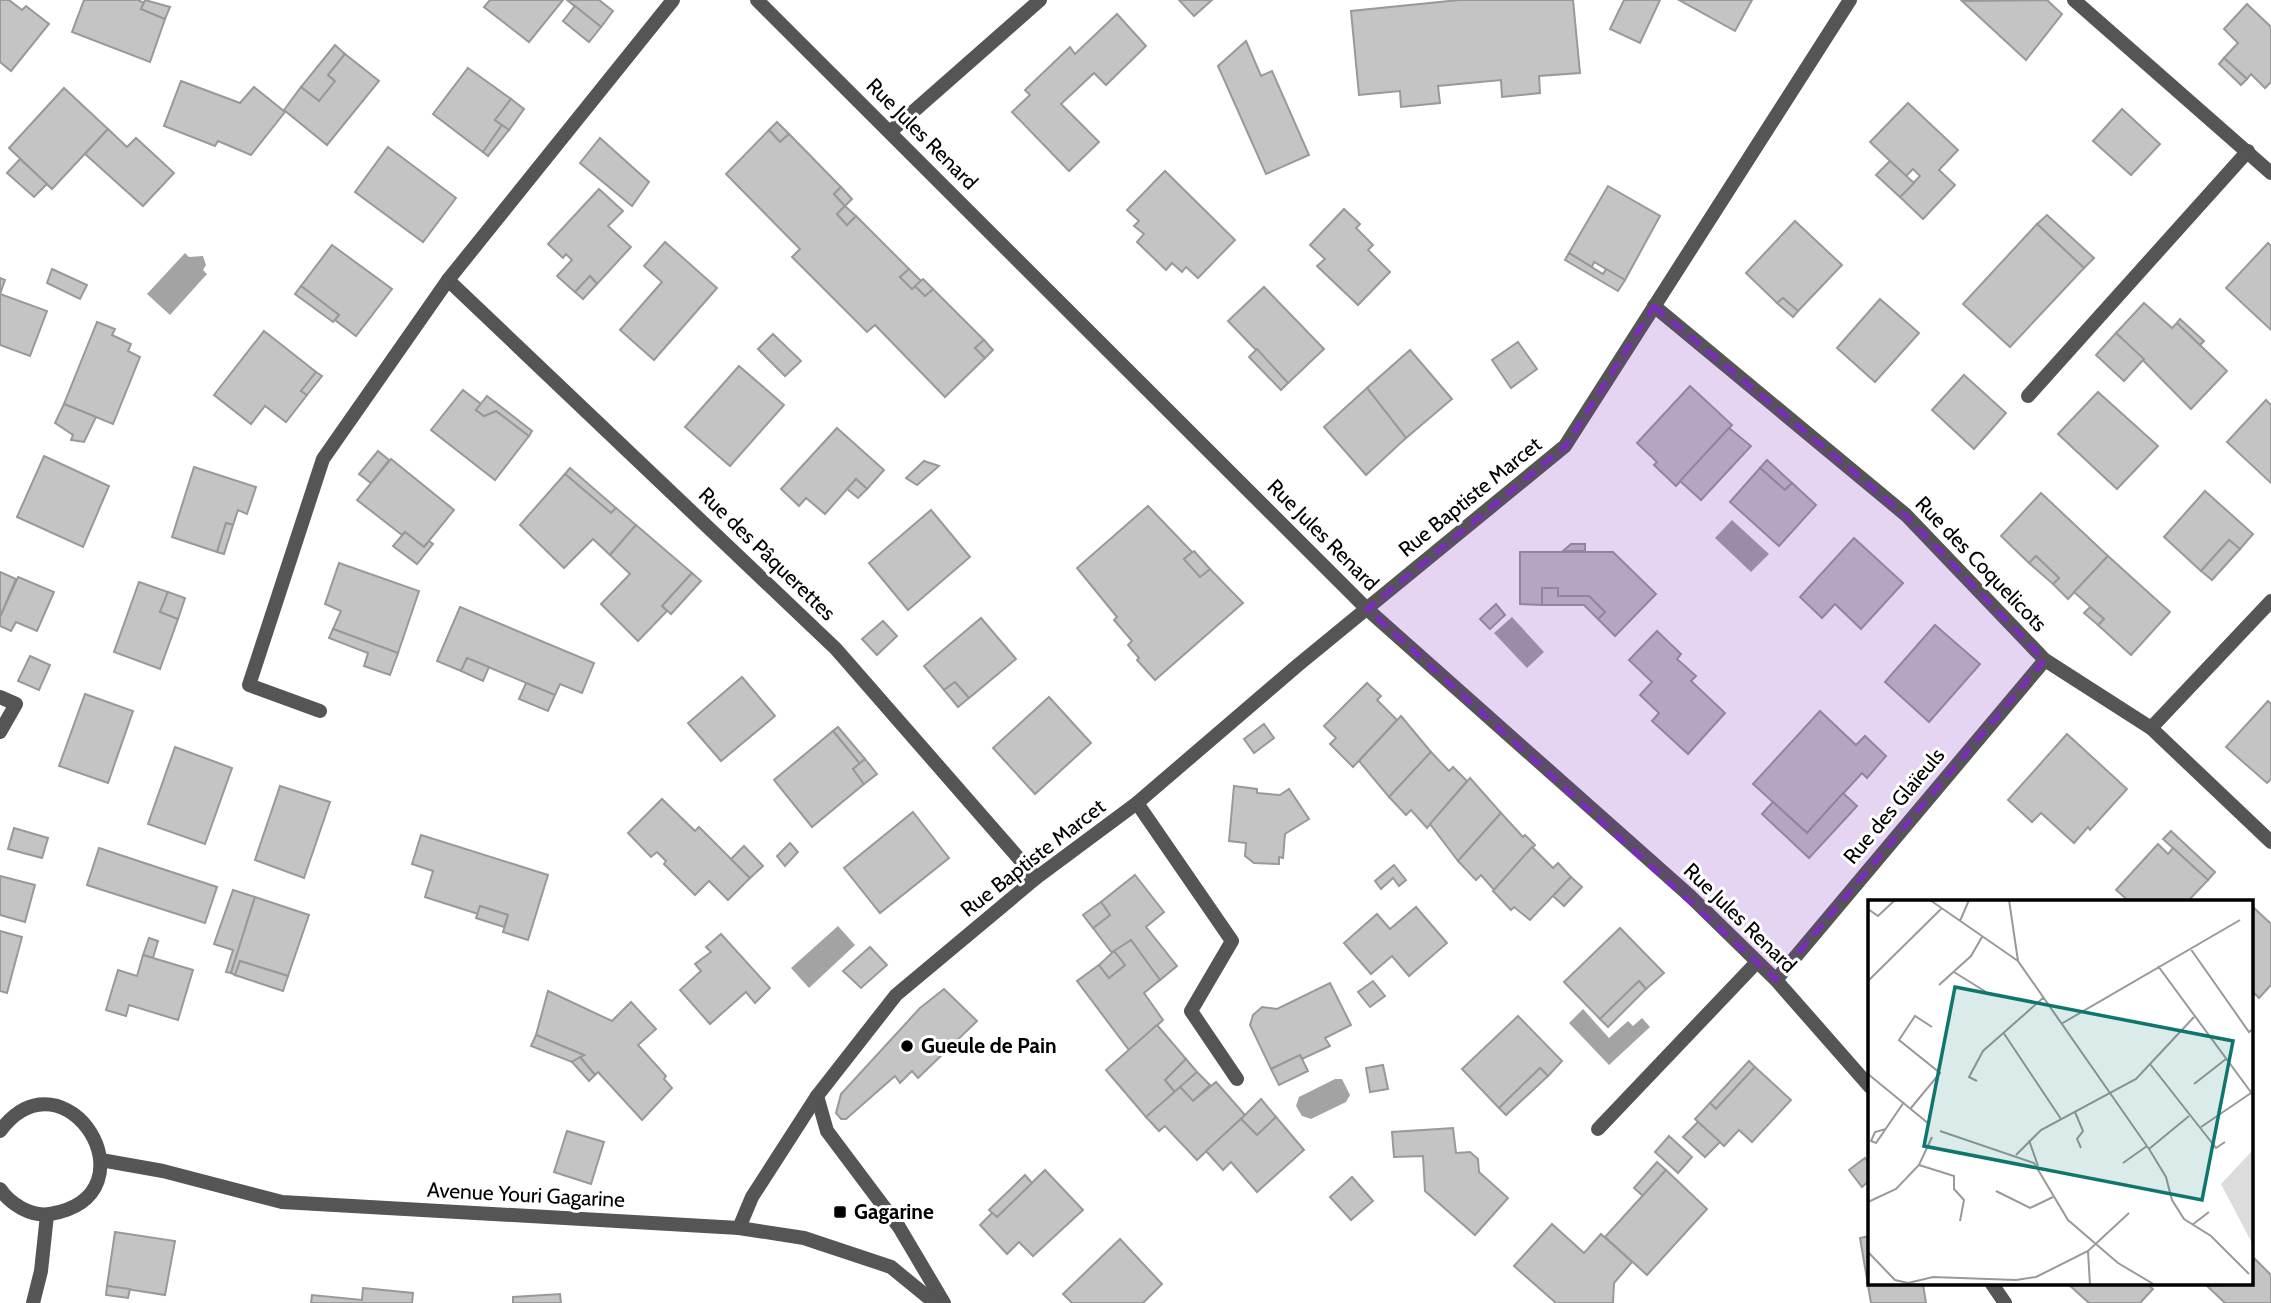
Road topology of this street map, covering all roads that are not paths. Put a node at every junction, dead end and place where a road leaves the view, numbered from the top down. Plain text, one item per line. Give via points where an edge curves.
1 (673, 0) edge
2 (757, 0) edge
3 (1040, 0) edge
4 (1850, 0) edge
5 (2074, 0) edge
6 (891, 132) junction
7 (2248, 151) junction
8 (2271, 173) edge
9 (448, 280) junction
10 (1654, 306) junction
11 (2028, 396) dead end
12 (2271, 601) edge
13 (1367, 609) junction
14 (2045, 660) junction
15 (0, 697) edge
16 (320, 711) dead end
17 (2151, 728) junction
18 (0, 732) edge
19 (1137, 803) junction
20 (2271, 842) edge
21 (1036, 878) junction
22 (1757, 962) junction
23 (1776, 980) junction
24 (1237, 1079) dead end
25 (1868, 1085) edge
26 (817, 1096) junction
27 (3, 1121) edge
28 (1598, 1129) dead end
29 (101, 1160) junction
30 (0, 1188) edge
31 (47, 1215) junction
32 (739, 1228) junction
33 (1994, 1286) edge
34 (33, 1303) edge
35 (934, 1303) edge
36 (944, 1303) edge
37 (2005, 1303) edge

1 - 9 street
2 - 6 street, Rue Jules Renard
3 - 6 street
4 - 10 street, Rue Baptiste Marcet
5 - 7 street
6 - 13 street, Rue Jules Renard
7 - 8 street
7 - 11 street
9 - 16 street via 323,459 249,685
9 - 21 street, Rue des Pâquerettes via 836,649
10 - 13 street, Rue Baptiste Marcet via 1565,446
10 - 14 street, Rue des Coquelicots via 1906,515
12 - 17 street
13 - 19 street, Rue Baptiste Marcet
13 - 22 street, Rue Jules Renard
14 - 17 street, Rue des Coquelicots
14 - 23 street, Rue des Glaïeuls
15 - 18 street via 16,704
17 - 20 street, Rue des Coquelicots
19 - 21 street, Rue Baptiste Marcet
19 - 24 street via 1232,941 1191,1011
21 - 26 street, Rue Baptiste Marcet via 897,995
22 - 23 street, Rue Jules Renard
22 - 28 street
23 - 25 street, Rue Jules Renard
26 - 32 street, Rue Baptiste Marcet via 752,1198
26 - 36 street via 827,1131 899,1227
27 - 29 street via 38,1105 69,1111 90,1127
29 - 31 street via 87,1197 72,1208
29 - 32 street, Avenue Youri Gagarine via 282,1202
30 - 31 street via 27,1212
31 - 34 street
32 - 35 street, Avenue Youri Gagarine via 804,1238 891,1267
33 - 37 street

